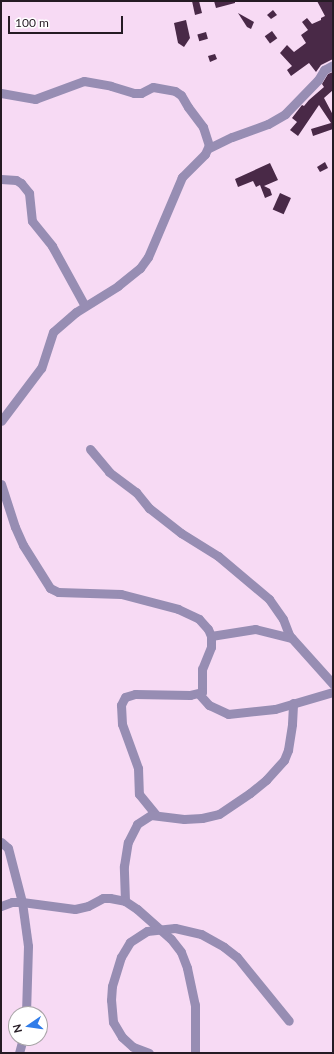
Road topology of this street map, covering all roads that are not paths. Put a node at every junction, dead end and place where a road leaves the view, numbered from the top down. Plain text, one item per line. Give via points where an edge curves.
1 (333, 65) edge
2 (1, 93) edge
3 (209, 148) junction
4 (1, 179) edge
5 (85, 306) junction
6 (1, 421) edge
7 (90, 449) dead end
8 (1, 484) edge
9 (211, 636) junction
10 (292, 638) junction
11 (333, 684) edge
12 (333, 692) edge
13 (199, 694) junction
14 (293, 704) junction
15 (155, 814) junction
16 (1, 842) edge
17 (125, 901) junction
18 (22, 902) junction
19 (1, 906) edge
20 (161, 930) junction
21 (26, 1006) edge
22 (289, 1021) dead end
23 (149, 1053) edge
24 (195, 1053) edge

1 - 3 street via 324,70 318,80 285,114 268,124 232,136
2 - 3 street via 35,98 84,81 134,93 141,93 153,87 175,91 181,95 203,127
3 - 5 street via 182,177 148,257 140,268 118,286
4 - 5 street via 16,180 29,193 32,221 52,246
5 - 6 street via 53,332 41,368
7 - 10 street via 109,472 136,492 155,513 218,556 268,599 283,619
8 - 9 street via 23,545 50,588 58,592 121,594 178,609 199,619
9 - 10 street via 255,629
9 - 13 street via 211,647 202,669 202,690
10 - 11 street
12 - 14 street
13 - 14 street via 209,705 228,714 275,709
13 - 15 street via 135,694 125,696 121,705 122,724 138,768 139,794
14 - 15 street via 292,724 284,760 250,793 219,814 202,818 184,819
15 - 17 street via 137,824 128,842 124,877
16 - 18 street via 8,848
17 - 18 street via 118,898 103,898 76,909
17 - 20 street
18 - 19 street
18 - 21 street via 28,946
20 - 22 street via 175,928 201,934 237,956
20 - 23 street via 147,931 130,942 121,957 112,986 111,1013 122,1037 133,1047
20 - 24 street via 181,952 192,985 195,1005

